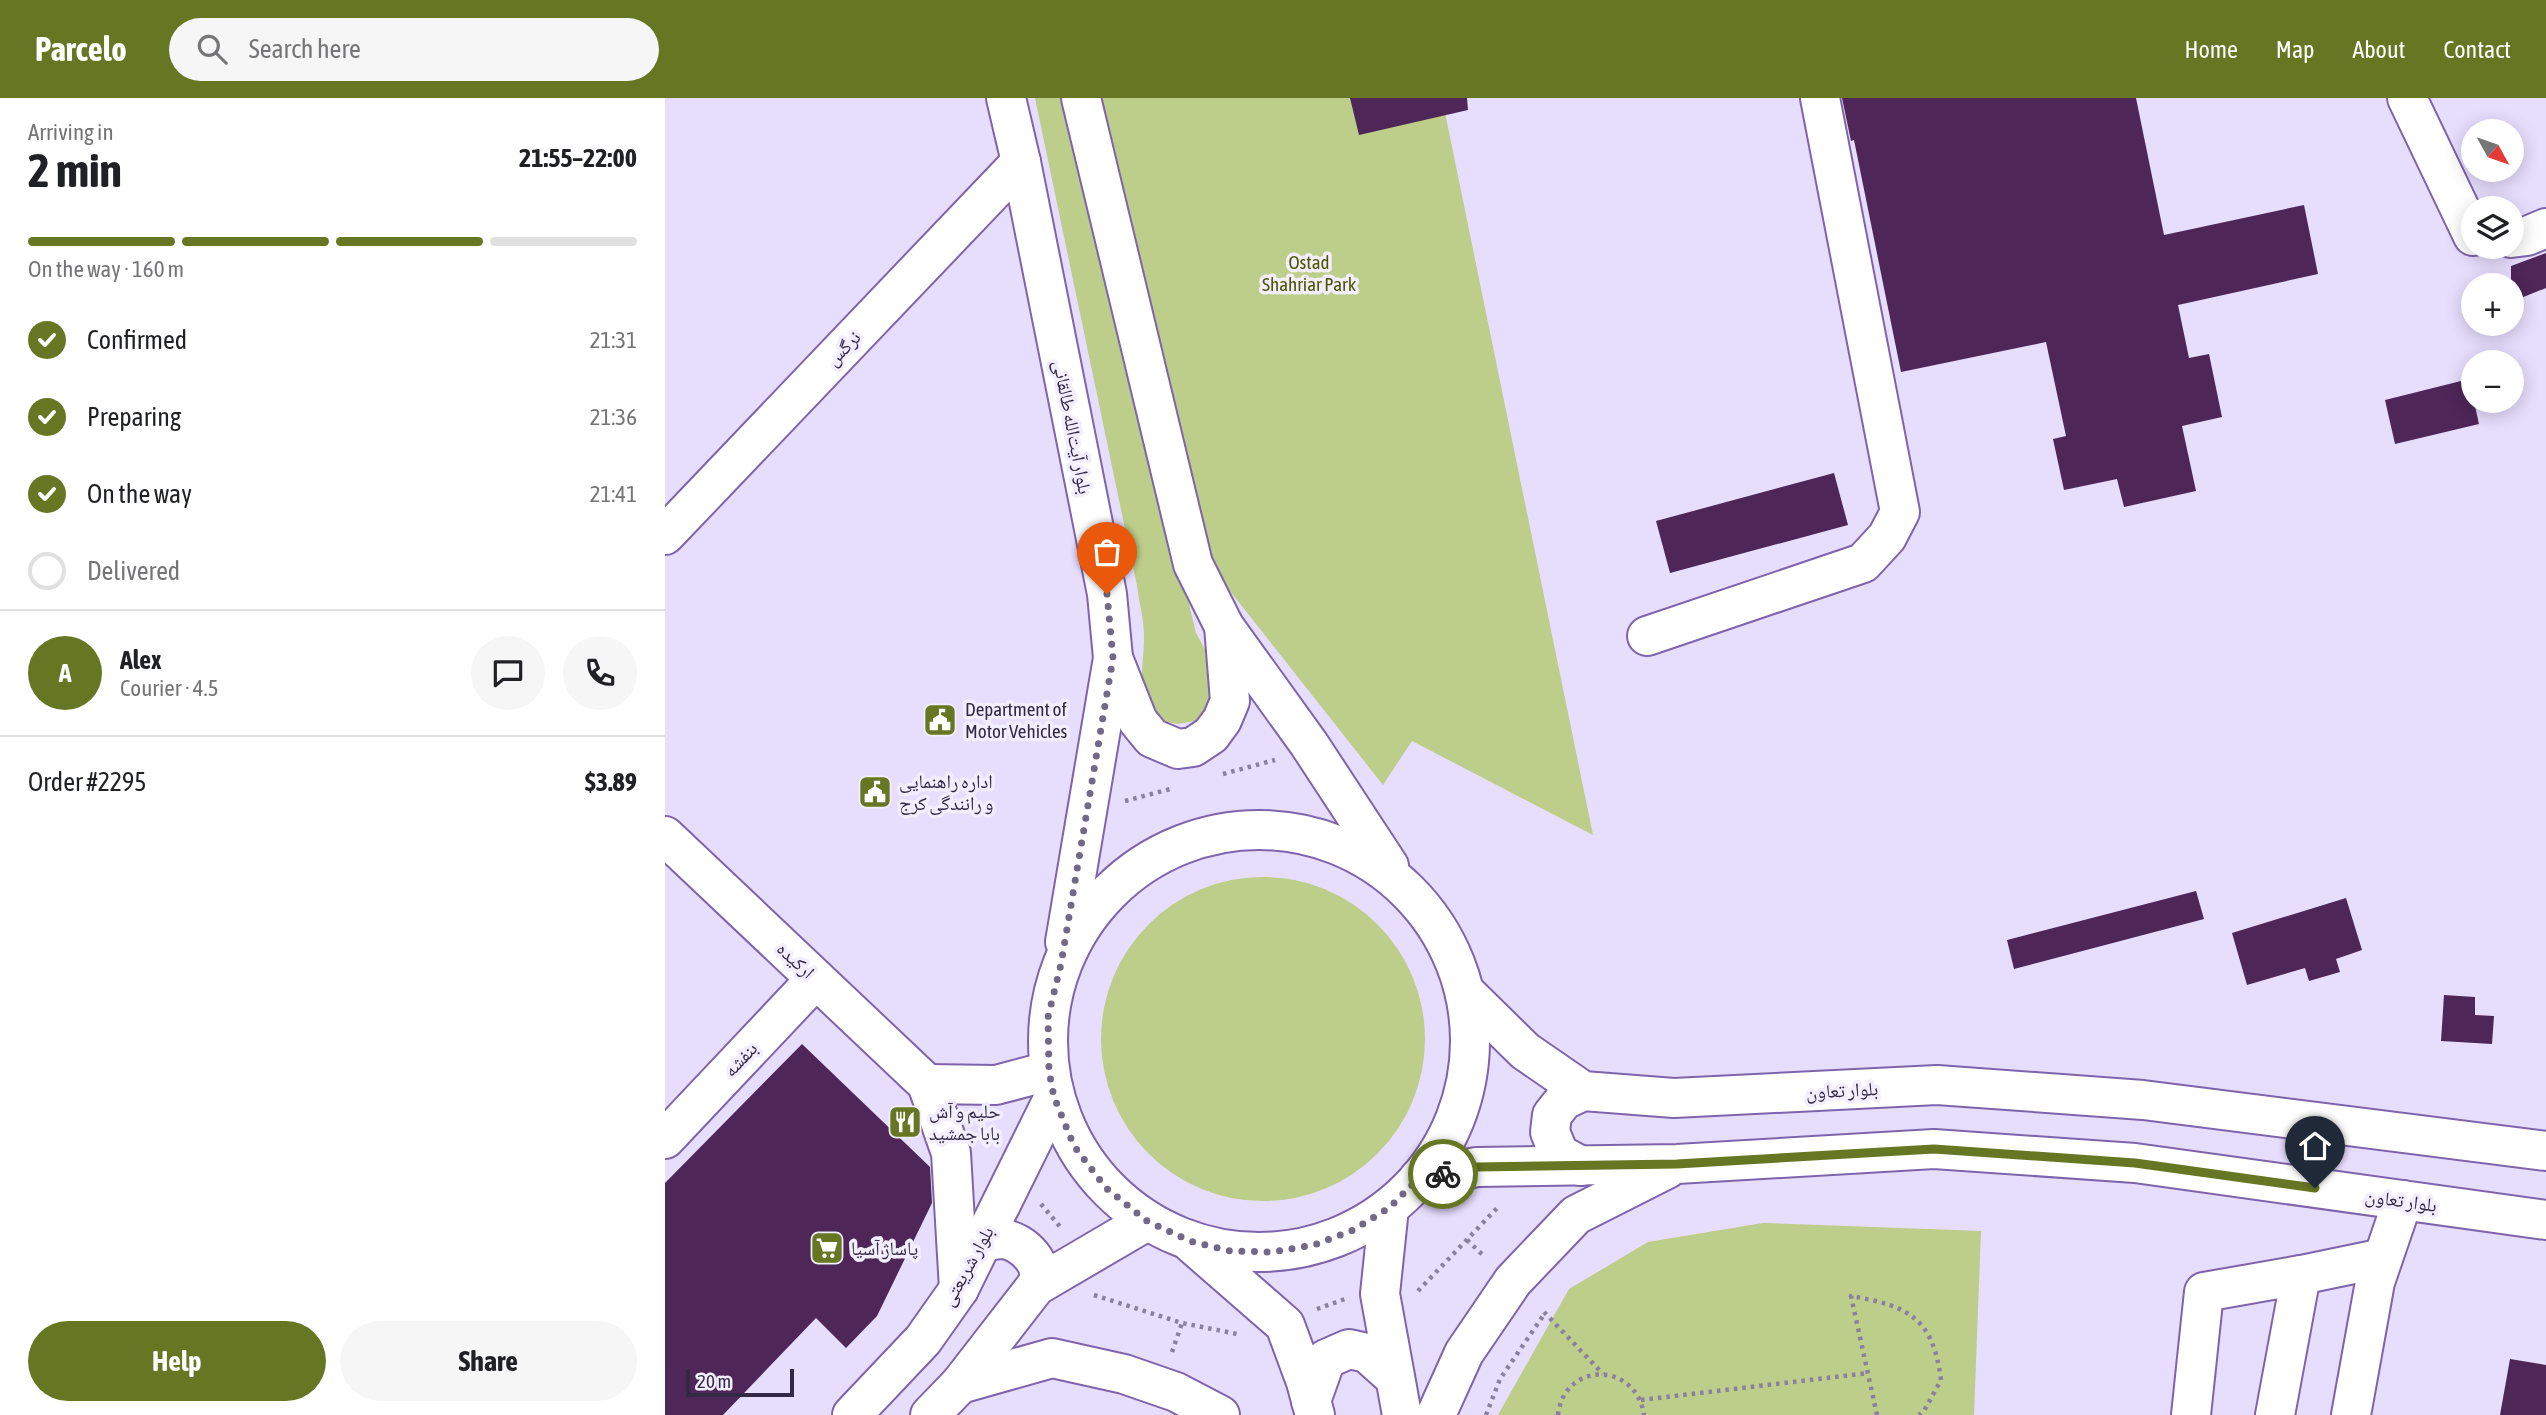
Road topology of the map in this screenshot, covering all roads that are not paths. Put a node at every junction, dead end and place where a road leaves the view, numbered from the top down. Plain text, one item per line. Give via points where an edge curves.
1 (1006, 98) edge
2 (1081, 98) edge
3 (1820, 98) edge
4 (2407, 98) edge
5 (1021, 162) junction
6 (2461, 211) edge
7 (2546, 228) edge
8 (2524, 236) edge
9 (665, 535) edge
10 (1224, 626) junction
11 (1647, 636) dead end
12 (1113, 658) junction
13 (665, 836) edge
14 (1398, 880) junction
15 (1061, 964) junction
16 (816, 979) junction
17 (1465, 992) junction
18 (927, 1084) junction
19 (1051, 1084) junction
20 (1583, 1091) junction
21 (665, 1139) edge
22 (2546, 1151) edge
23 (1677, 1164) junction
24 (1581, 1166) junction
25 (1419, 1178) junction
26 (2403, 1200) junction
27 (1389, 1208) junction
28 (2546, 1220) edge
29 (1147, 1221) junction
30 (1190, 1241) junction
31 (981, 1243) junction
32 (2383, 1258) junction
33 (2301, 1275) junction
34 (1036, 1286) junction
35 (958, 1289) junction
36 (1395, 1378) junction
37 (960, 1384) junction
38 (1313, 1408) edge
39 (852, 1415) edge
40 (930, 1415) edge
41 (1220, 1415) edge
42 (1402, 1415) edge
43 (1436, 1415) edge
44 (2191, 1415) edge
45 (2276, 1415) edge
46 (2351, 1415) edge

1 - 5 main road, بلوار آیت‌الله طالقانی
2 - 10 main road via 1193,564
3 - 11 main road via 1900,512 1887,537 1863,563
4 - 6 main road
5 - 9 main road, نرگس
5 - 12 main road, بلوار آیت‌الله طالقانی via 1107,594
7 - 8 main road
10 - 12 main road via 1230,701 1211,735 1193,747 1178,749 1152,738 1138,721
10 - 14 main road
12 - 15 main road, بلوار آیت‌الله طالقانی
13 - 16 main road, ارکیده
14 - 15 main road via 1350,849 1295,831 1237,829 1180,843 1130,872 1089,913
14 - 17 main road via 1428,912 1451,950
15 - 19 main road via 1048,1017
16 - 18 main road, ارکیده
16 - 21 main road, بنفشه
17 - 20 main road via 1525,1051
17 - 25 main road via 1470,1041 1464,1091 1447,1137
18 - 19 main road
18 - 35 main road, ارکیده via 951,1153
19 - 29 main road via 1074,1146 1106,1188
19 - 31 main road, بلوار شریعتی
20 - 22 main road, بلوار تعاون via 1674,1098 1937,1085 2143,1100
20 - 24 main road via 1564,1100 1552,1115 1550,1132 1559,1154
23 - 24 main road, بلوار تعاون
23 - 26 main road, بلوار تعاون via 1934,1149 2135,1163
23 - 43 main road via 1576,1215 1513,1281 1464,1353
24 - 25 main road, بلوار تعاون via 1477,1167
25 - 27 main road
26 - 28 main road, بلوار تعاون
26 - 32 main road
27 - 30 main road via 1353,1230 1314,1245 1272,1252 1230,1251
27 - 36 main road via 1380,1294
29 - 30 main road
29 - 34 main road
30 - 38 main road via 1285,1325
31 - 34 main road via 1004,1239 1025,1249 1038,1269
31 - 35 main road, بلوار شریعتی
32 - 33 main road
32 - 46 main road
33 - 44 main road via 2204,1292
33 - 45 main road
34 - 37 main road
35 - 39 main road, بلوار شریعتی via 923,1340
36 - 38 main road via 1367,1353 1349,1349 1326,1359
36 - 42 main road
37 - 40 main road
37 - 41 main road via 1052,1358 1124,1374 1177,1392

